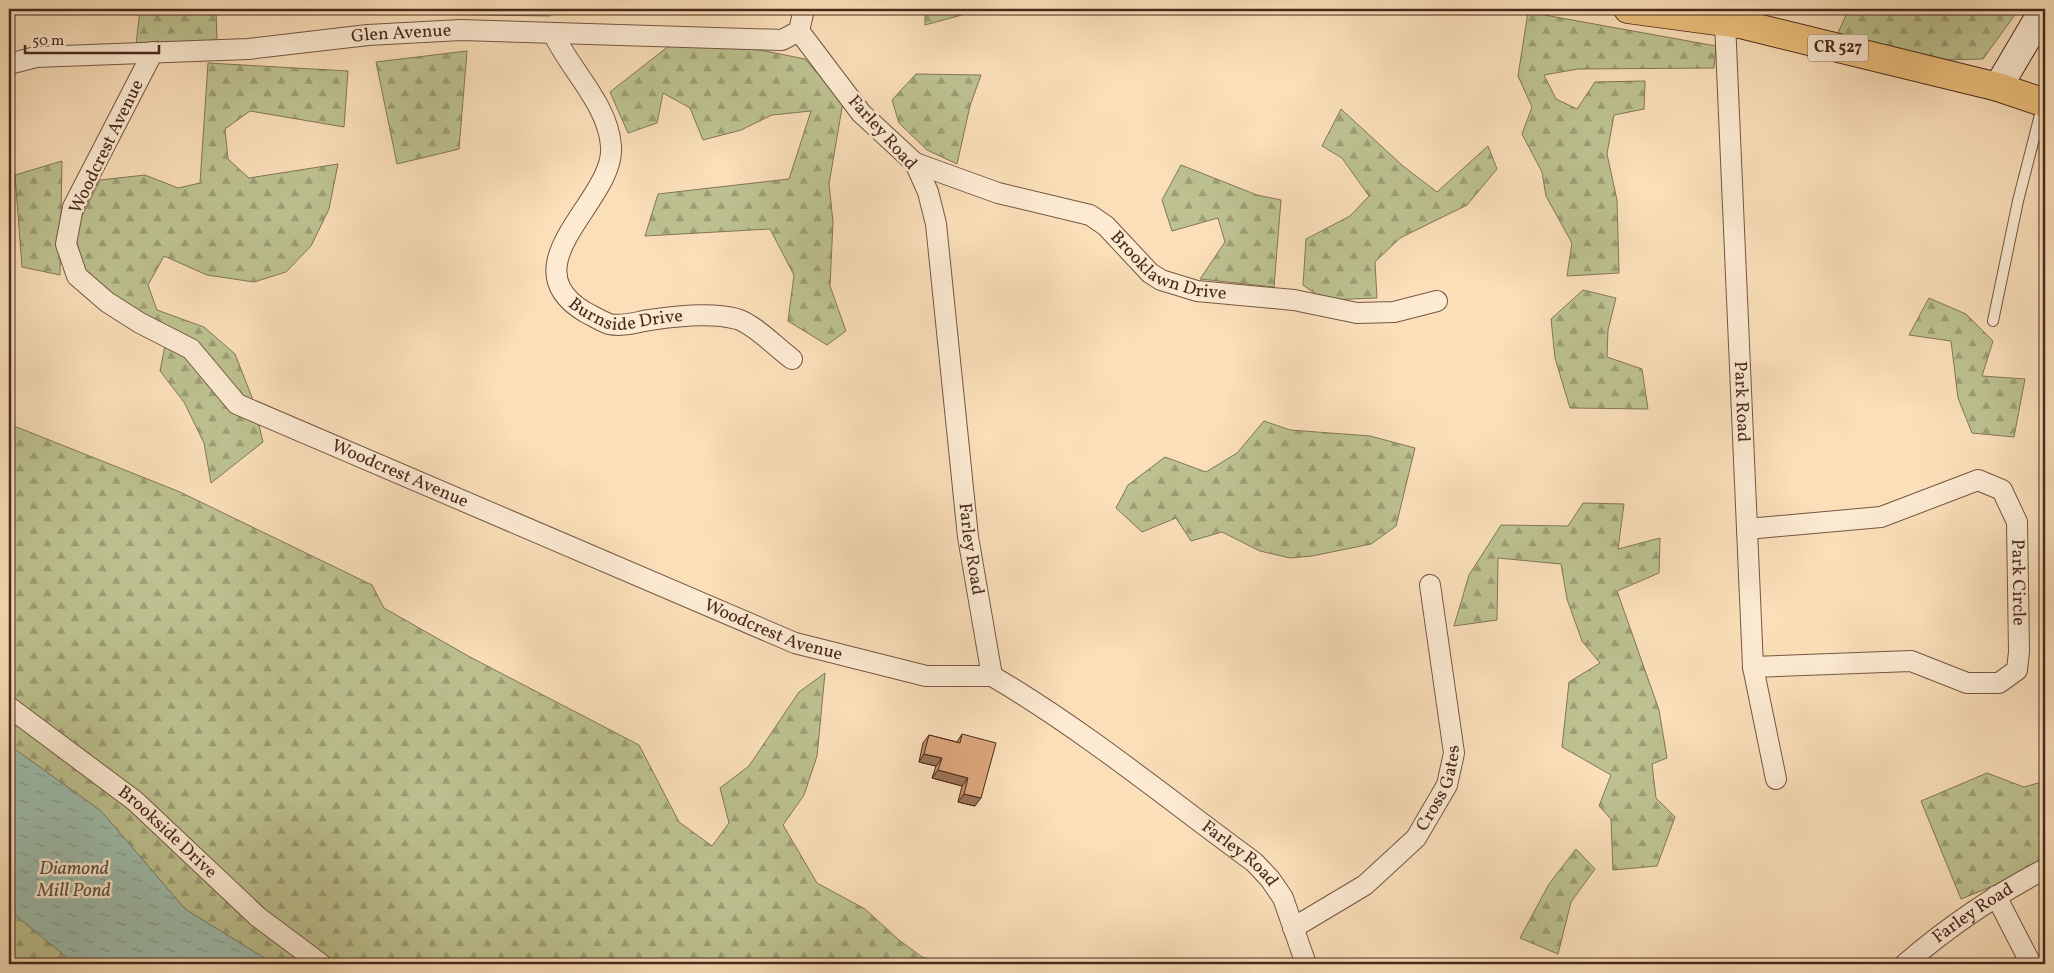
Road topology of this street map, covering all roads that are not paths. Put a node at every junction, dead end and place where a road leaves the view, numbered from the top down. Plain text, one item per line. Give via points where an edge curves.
1 (804, 9) edge
2 (1628, 9) edge
3 (2044, 9) edge
4 (1725, 22) junction
5 (799, 31) junction
6 (553, 33) junction
7 (153, 52) junction
8 (9, 64) edge
9 (1998, 87) junction
10 (2044, 102) edge
11 (915, 163) junction
12 (1437, 301) dead end
13 (1993, 321) dead end
14 (792, 359) dead end
15 (1747, 528) junction
16 (1430, 585) dead end
17 (1753, 667) junction
18 (992, 676) junction
19 (9, 707) edge
20 (1776, 779) dead end
21 (2045, 870) edge
22 (1996, 896) junction
23 (1293, 928) junction
24 (321, 964) edge
25 (1306, 964) edge
26 (1905, 964) edge
27 (2030, 964) edge

1 - 5 street
2 - 4 main road, CR 527
3 - 9 street
4 - 9 main road, CR 527
4 - 15 street, Park Road
5 - 6 street, Glen Avenue via 782,40
5 - 11 street, Farley Road via 861,113
6 - 7 street, Glen Avenue via 461,30 368,35 248,49
6 - 14 street, Burnside Drive via 596,104 611,147 608,169 558,257 560,284 567,296 595,317 614,324 682,317 738,319
7 - 8 street, Glen Avenue via 36,57
7 - 18 street, Woodcrest Avenue via 73,207 66,244 77,276 107,302 140,323 192,349 236,404 796,643 926,676
9 - 10 main road, CR 527
10 - 13 lane via 2018,201
11 - 12 street, Brooklawn Drive via 998,193 1090,215 1106,226 1150,273 1161,280 1197,291 1294,300 1357,313 1394,312
11 - 18 street, Farley Road via 928,192 936,224 968,537
15 - 17 street, Park Road
15 - 17 street, Park Circle via 1880,517 1978,480 2002,490 2017,522 2017,670 1998,683 1967,683 1910,661
16 - 23 street, Cross Gates via 1454,754 1447,785 1416,838 1365,885
17 - 20 street, Park Road
18 - 23 street, Farley Road via 1130,770 1254,862 1283,898
19 - 24 street, Brookside Drive via 135,801 258,917
21 - 22 street, Farley Road
22 - 26 street, Farley Road via 1930,942
22 - 27 street
23 - 25 street, Farley Road

